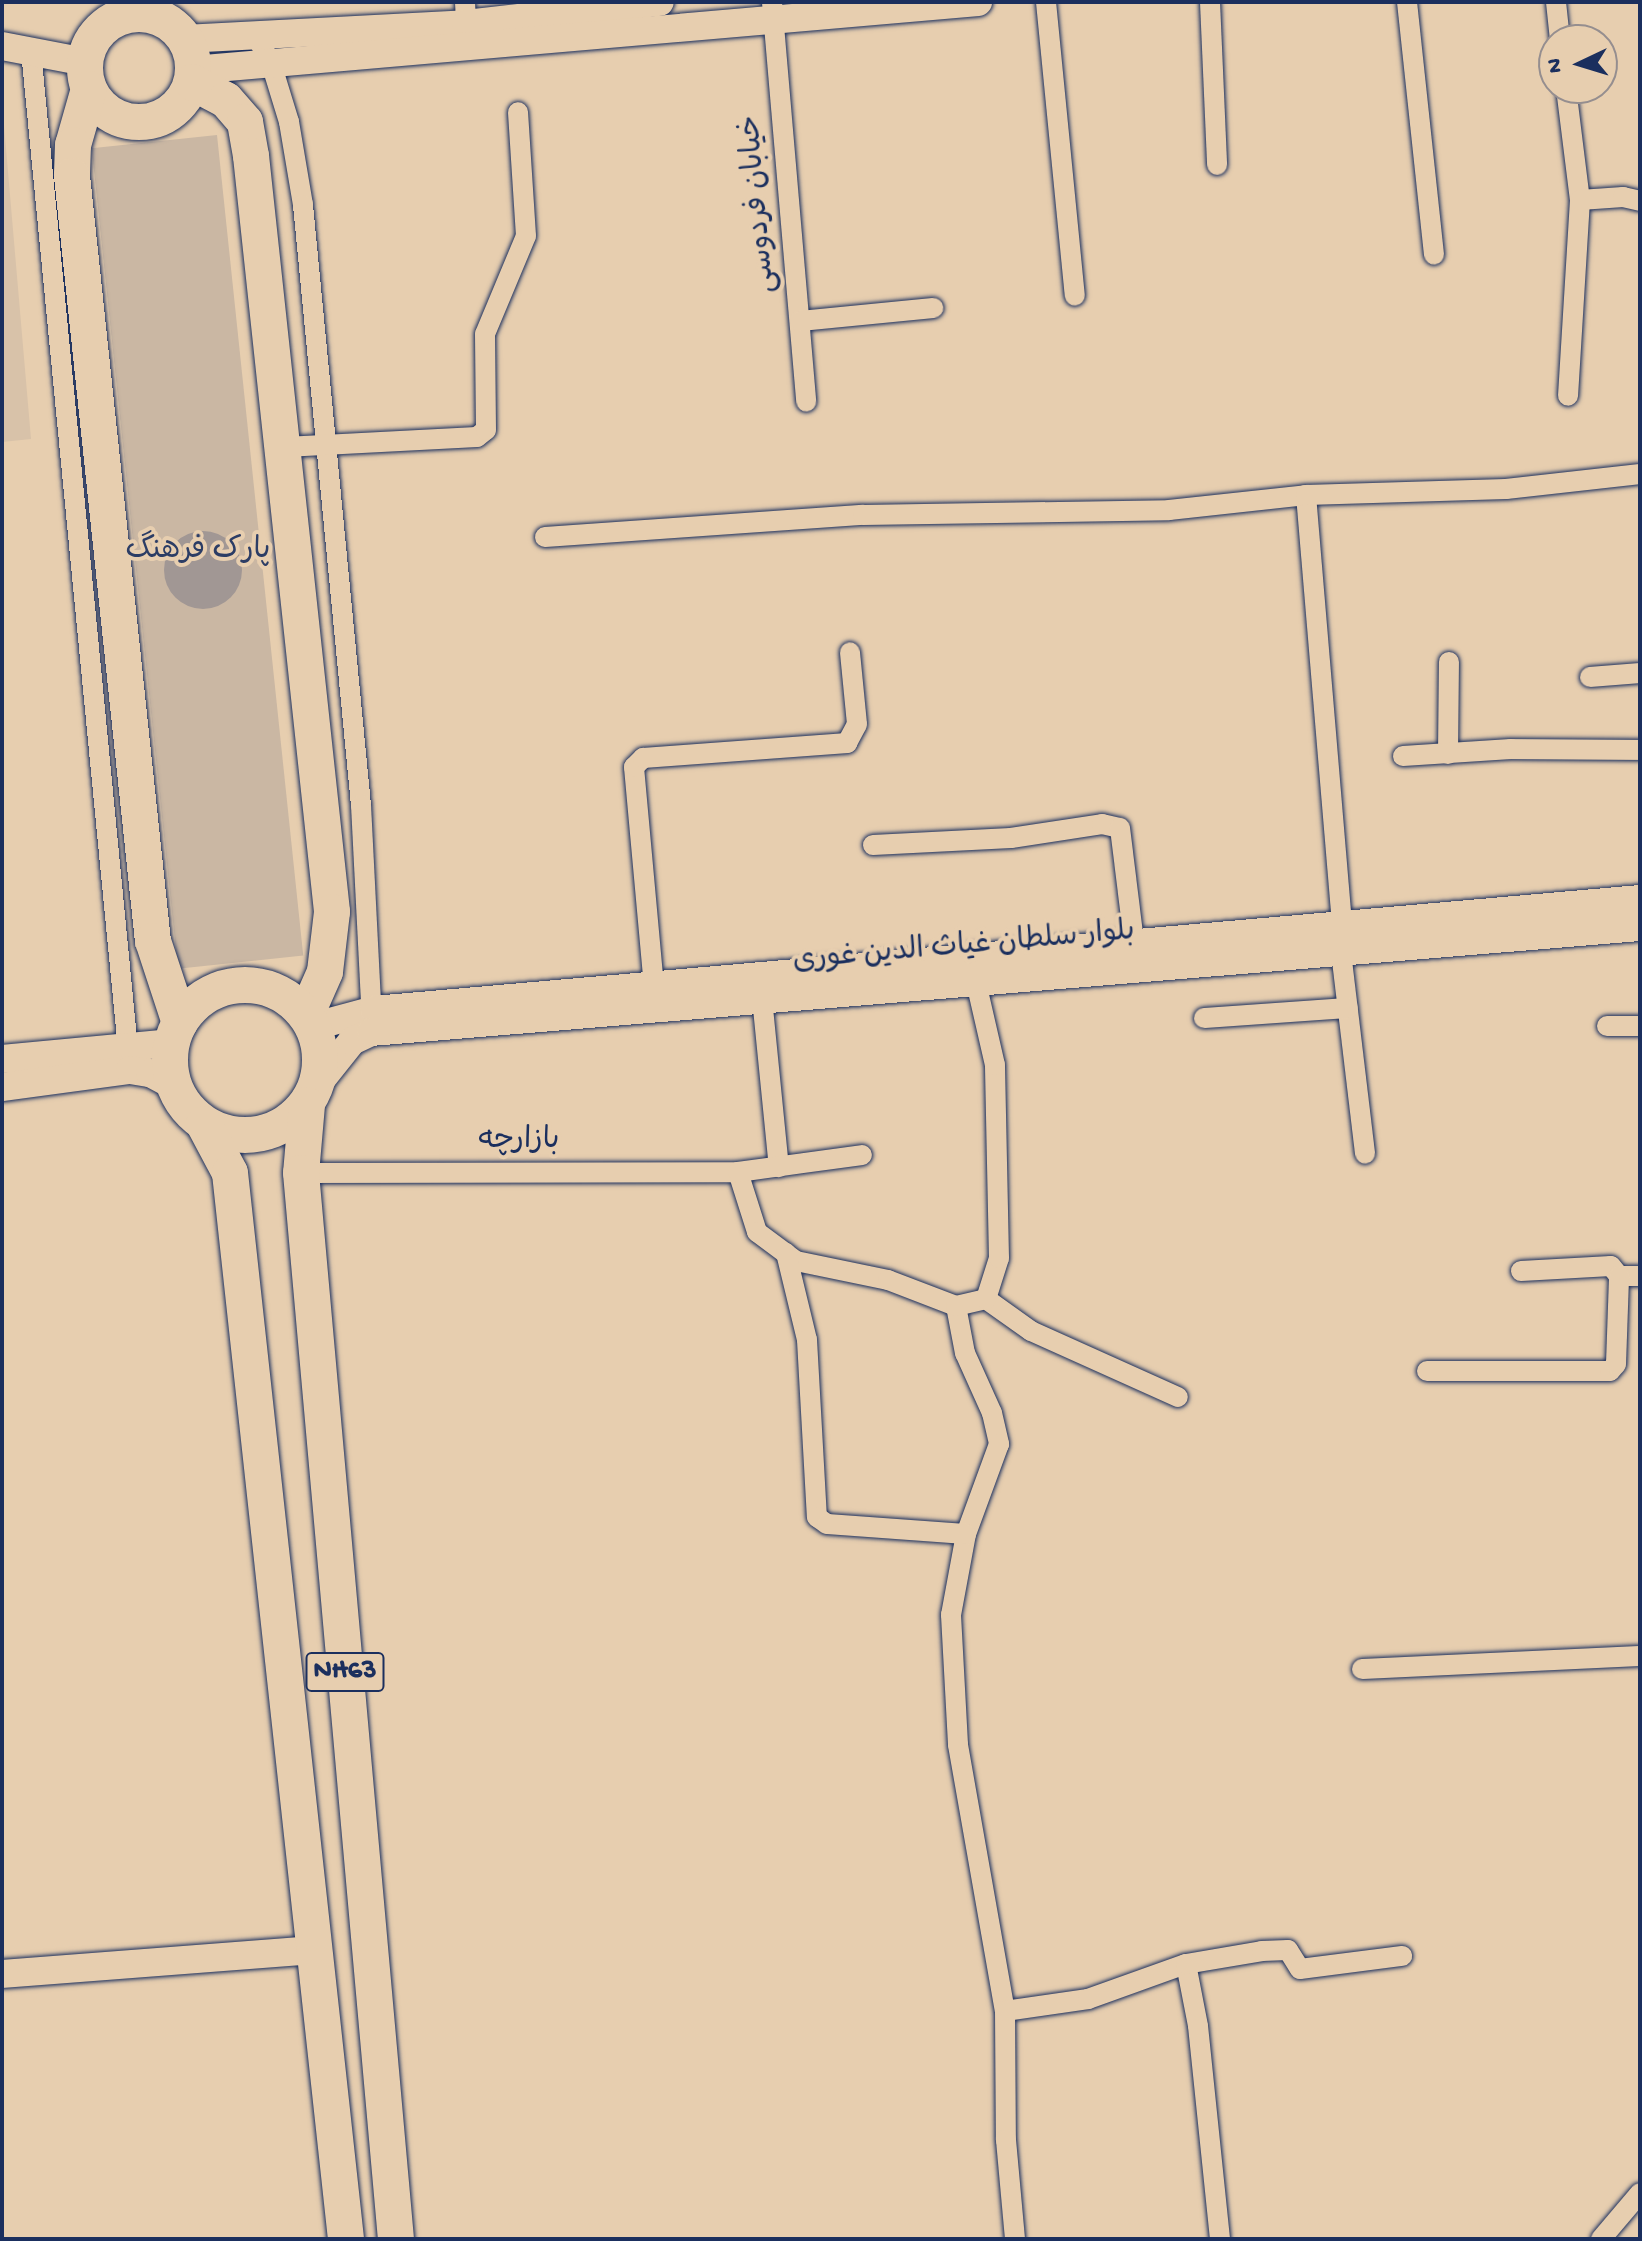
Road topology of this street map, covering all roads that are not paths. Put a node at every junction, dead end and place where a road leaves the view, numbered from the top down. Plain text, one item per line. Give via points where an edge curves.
1 (109, 2) edge
2 (660, 2) edge
3 (978, 2) edge
4 (1046, 2) edge
5 (1210, 2) edge
6 (1407, 2) edge
7 (1556, 2) edge
8 (773, 12) edge
9 (465, 13) edge
10 (1558, 24) edge
11 (254, 33) junction
12 (183, 43) edge
13 (2, 46) edge
14 (31, 51) junction
15 (89, 63) junction
16 (271, 63) junction
17 (1568, 104) edge
18 (518, 112) dead end
19 (1217, 165) dead end
20 (1580, 200) junction
21 (1640, 201) edge
22 (1434, 255) dead end
23 (1075, 296) dead end
24 (933, 308) dead end
25 (800, 321) junction
26 (1568, 396) dead end
27 (806, 402) dead end
28 (327, 444) junction
29 (285, 447) junction
30 (1640, 474) edge
31 (1306, 495) junction
32 (545, 537) dead end
33 (850, 652) dead end
34 (1449, 662) dead end
35 (1640, 673) edge
36 (1590, 677) dead end
37 (1640, 750) edge
38 (1448, 754) junction
39 (1403, 756) dead end
40 (873, 845) dead end
41 (1640, 899) edge
42 (1342, 924) junction
43 (1640, 927) edge
44 (1134, 942) junction
45 (1341, 952) junction
46 (976, 982) junction
47 (654, 987) junction
48 (762, 998) junction
49 (1348, 1008) junction
50 (1204, 1018) dead end
51 (309, 1021) junction
52 (373, 1021) junction
53 (1607, 1026) dead end
54 (1640, 1026) edge
55 (176, 1033) junction
56 (129, 1058) junction
57 (2, 1059) edge
58 (2, 1087) edge
59 (312, 1095) junction
60 (194, 1114) junction
61 (1365, 1154) dead end
62 (862, 1155) dead end
63 (779, 1167) junction
64 (738, 1172) junction
65 (301, 1173) junction
66 (786, 1253) junction
67 (1521, 1271) dead end
68 (1619, 1276) junction
69 (1640, 1276) edge
70 (986, 1299) junction
71 (956, 1306) junction
72 (1427, 1371) dead end
73 (1178, 1397) dead end
74 (966, 1534) junction
75 (1640, 1656) edge
76 (1362, 1669) dead end
77 (313, 1950) junction
78 (1402, 1956) dead end
79 (1186, 1964) junction
80 (2, 1974) edge
81 (1005, 2011) junction
82 (1640, 2193) edge
83 (346, 2239) edge
84 (396, 2239) edge
85 (1015, 2239) edge
86 (1220, 2239) edge
87 (1601, 2239) edge

1 - 15 highway
2 - 9 street
3 - 8 street
4 - 23 street
5 - 19 street
6 - 22 street
7 - 10 street
8 - 16 street
8 - 25 street, خیابان فردوسی
9 - 11 street
11 - 12 street
11 - 16 street
12 - 15 highway via 159,17 130,14
12 - 15 highway via 177,108 150,122 107,113
12 - 16 street
12 - 29 highway via 245,122
13 - 14 street
14 - 15 street
14 - 56 street
15 - 55 highway via 72,176 153,941
16 - 28 street via 289,122 303,205
17 - 20 street
18 - 28 street via 526,236 485,334 486,430 477,437
20 - 21 street
20 - 26 street
24 - 25 street
25 - 27 street, خیابان فردوسی
28 - 29 street
28 - 52 street via 361,805
29 - 51 highway via 332,912 325,972
30 - 31 street via 1506,489
31 - 32 street via 1169,510 863,515
31 - 42 street
33 - 47 street via 857,724 847,743 643,758 634,767
34 - 38 street
35 - 36 street
37 - 38 street
38 - 39 street
40 - 44 street via 1011,838 1102,824 1120,828
41 - 42 street
42 - 44 street
43 - 45 street, بلوار سلطان غیاث الدین غوری
44 - 47 street
45 - 46 street, بلوار سلطان غیاث الدین غوری
45 - 49 street
46 - 48 street, بلوار سلطان غیاث الدین غوری
46 - 70 street via 995,1065 999,1258
47 - 52 street
48 - 52 street, بلوار سلطان غیاث الدین غوری
48 - 63 street
49 - 50 street
49 - 61 street
51 - 52 street
51 - 55 highway via 266,987 241,984 206,997
51 - 59 highway via 320,1045
52 - 59 street
53 - 54 street
55 - 56 street
55 - 60 highway via 174,1085
56 - 57 street
56 - 58 street
56 - 60 street via 174,1086
59 - 60 highway via 290,1121 259,1134 225,1133
59 - 65 highway, NH63
60 - 77 highway, NH63 via 230,1173
62 - 63 street, بازارچه
63 - 64 street, بازارچه
64 - 65 street, بازارچه
64 - 66 street via 757,1232
65 - 84 highway, NH63
66 - 71 street via 796,1261 888,1280
66 - 74 street via 807,1340 817,1517 827,1524
67 - 68 street via 1611,1266
68 - 69 street
68 - 72 street via 1616,1364 1610,1371
70 - 71 street
70 - 73 street via 1031,1331
71 - 74 street via 965,1353 992,1413 999,1444
74 - 81 street via 951,1615 958,1745
75 - 76 street
77 - 80 street
77 - 83 highway, NH63
78 - 79 street via 1300,1969 1288,1950
79 - 81 street via 1088,1999
79 - 86 street via 1198,2026
81 - 85 street via 1006,2140
82 - 87 street

